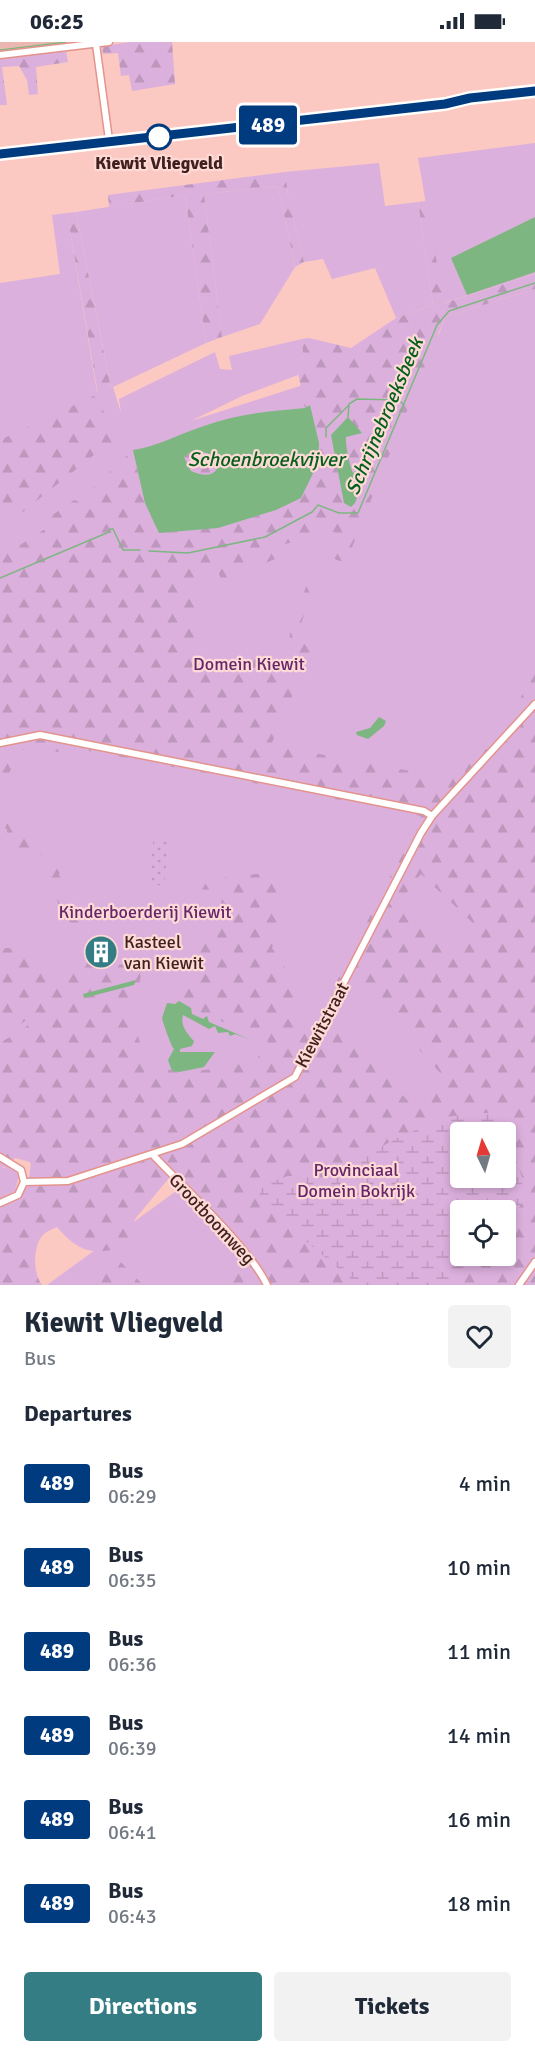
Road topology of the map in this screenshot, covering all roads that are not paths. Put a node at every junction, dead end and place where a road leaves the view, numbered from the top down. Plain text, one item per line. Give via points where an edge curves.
1 (109, 42) edge
2 (96, 44) junction
3 (0, 55) edge
4 (535, 91) edge
5 (109, 140) junction
6 (0, 154) edge
7 (535, 704) edge
8 (0, 743) edge
9 (432, 816) junction
10 (153, 1155) junction
11 (0, 1157) edge
12 (24, 1182) junction
13 (0, 1203) edge
14 (535, 1262) edge
15 (267, 1285) edge
16 (519, 1285) edge

1 - 2 street
2 - 3 street
2 - 5 street
4 - 5 street
5 - 6 street
7 - 9 street, Kiewitstraat
8 - 9 street via 40,735 424,811
9 - 10 street, Kiewitstraat via 295,1077 199,1136
10 - 12 street, Kiewitstraat via 68,1181
10 - 15 street, Grootboomweg via 236,1243 262,1273
11 - 12 street via 21,1170
12 - 13 street via 18,1195
14 - 16 street

